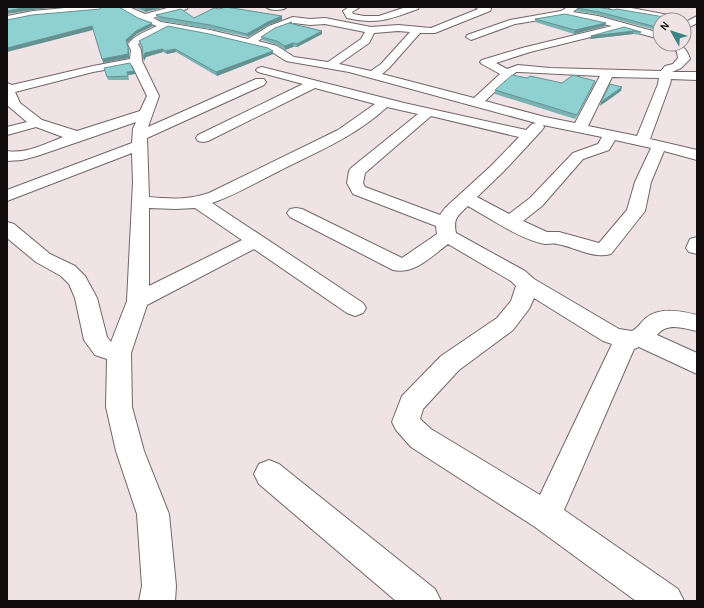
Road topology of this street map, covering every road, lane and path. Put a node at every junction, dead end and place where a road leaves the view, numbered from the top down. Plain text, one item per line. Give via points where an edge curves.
1 (101, 7) edge
2 (122, 7) edge
3 (184, 7) edge
4 (270, 7) edge
5 (283, 7) edge
6 (356, 7) edge
7 (416, 7) edge
8 (575, 7) edge
9 (612, 7) edge
10 (648, 7) edge
11 (486, 8) edge
12 (524, 9) dead end
13 (564, 12) junction
14 (663, 12) edge
15 (652, 15) edge
16 (545, 16) junction
17 (143, 18) junction
18 (358, 18) junction
19 (7, 20) edge
20 (341, 25) junction
21 (165, 26) junction
22 (622, 26) junction
23 (652, 26) edge
24 (371, 30) junction
25 (417, 30) junction
26 (652, 34) edge
27 (471, 37) dead end
28 (249, 43) junction
29 (682, 52) edge
30 (290, 59) junction
31 (136, 62) junction
32 (330, 65) junction
33 (608, 72) junction
34 (508, 74) junction
35 (373, 75) junction
36 (697, 76) edge
37 (665, 79) junction
38 (260, 82) dead end
39 (404, 83) junction
40 (313, 84) junction
41 (697, 86) edge
42 (8, 89) edge
43 (381, 100) junction
44 (477, 102) junction
45 (428, 112) junction
46 (544, 121) junction
47 (37, 123) junction
48 (579, 128) junction
49 (7, 131) edge
50 (142, 131) junction
51 (611, 135) junction
52 (78, 136) junction
53 (529, 136) junction
54 (203, 138) dead end
55 (650, 144) junction
56 (697, 155) edge
57 (7, 156) edge
58 (7, 196) edge
59 (466, 198) junction
60 (140, 202) junction
61 (198, 202) junction
62 (296, 213) dead end
63 (510, 222) junction
64 (7, 228) edge
65 (446, 229) junction
66 (255, 241) junction
67 (527, 284) junction
68 (138, 301) junction
69 (355, 308) dead end
70 (697, 323) edge
71 (633, 339) junction
72 (119, 353) junction
73 (697, 364) edge
74 (269, 474) dead end
75 (546, 516) junction
76 (157, 601) edge
77 (423, 601) edge
78 (666, 601) edge

1 - 19 street via 33,14
2 - 17 street
3 - 17 street
4 - 5 street
6 - 18 street via 347,11 350,16
7 - 18 street via 380,19
8 - 13 street
8 - 23 street
9 - 15 street
10 - 14 street
11 - 25 street via 435,30
12 - 16 street
13 - 16 street
13 - 22 street
16 - 27 street via 513,22
17 - 21 street
18 - 20 street
20 - 24 street
20 - 28 street via 325,20 293,20 272,28
21 - 28 street
21 - 31 street via 134,41
22 - 26 street
22 - 34 street via 486,62
24 - 25 street
24 - 32 street via 365,41
25 - 35 street via 385,66
28 - 30 street via 273,48
29 - 37 street via 684,60 669,68
30 - 32 street
30 - 40 street via 262,70
31 - 42 street via 93,69
31 - 50 street via 153,96
32 - 35 street
33 - 34 street via 518,68
33 - 37 street
33 - 48 street
34 - 44 street
35 - 39 street
36 - 37 street
37 - 41 street
37 - 55 street via 654,107
38 - 50 street
39 - 43 street
39 - 44 street
40 - 43 street
40 - 54 street
42 - 47 street via 14,105
43 - 45 street
43 - 61 street via 374,113 332,138 235,188
44 - 46 street
45 - 53 street
45 - 65 street via 357,171 355,183 359,190
46 - 48 street
46 - 53 street
47 - 49 street
47 - 52 street
48 - 51 street
50 - 52 street
50 - 58 street
50 - 60 street
51 - 55 street
51 - 63 street via 604,147 578,156 536,202
52 - 57 street via 35,152 12,158
53 - 59 street
55 - 56 street
55 - 63 street via 636,211 604,250 559,238 545,238
59 - 63 street
59 - 65 street via 451,212
60 - 61 street
60 - 68 street
61 - 66 street
62 - 65 street via 400,265 411,262
64 - 72 street via 43,258 68,271 78,281 86,298 96,340 103,349
65 - 67 street
66 - 68 street
66 - 69 street
67 - 71 street via 611,335
67 - 75 street via 521,304 505,324 450,363 411,404 406,422 421,438
68 - 72 street
70 - 71 street via 674,318 665,320 655,323
71 - 73 street
71 - 75 street
72 - 76 street via 119,406 130,451 153,514 159,586
74 - 77 street
75 - 78 street

